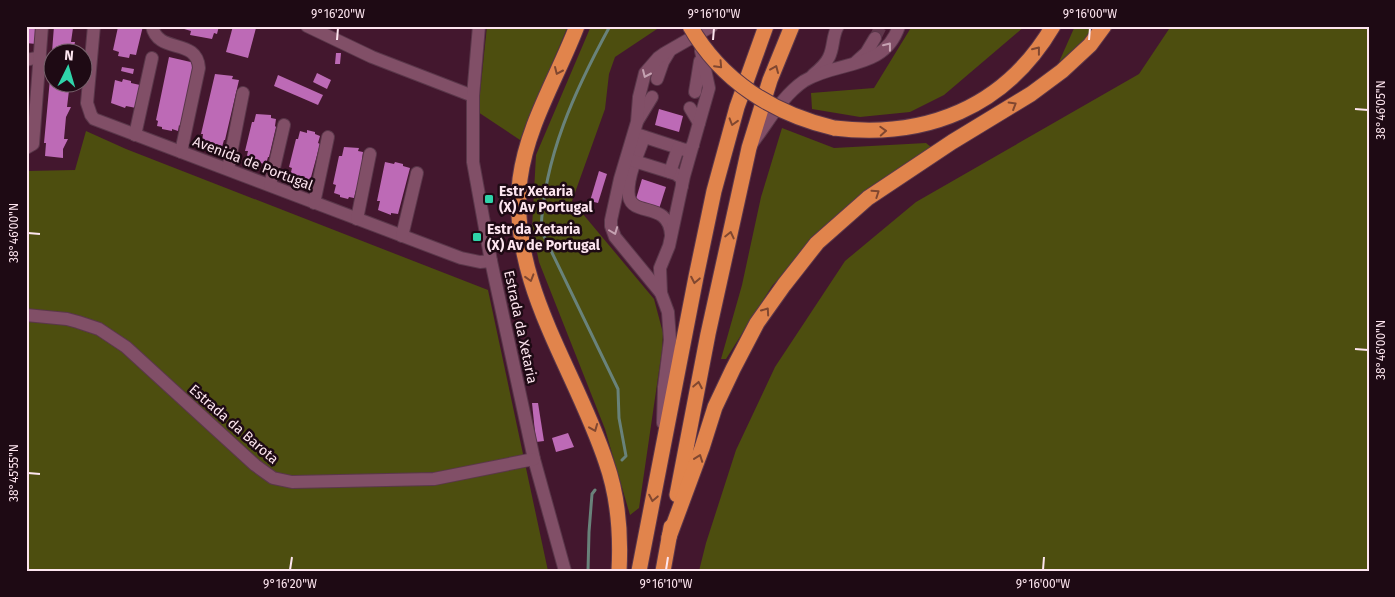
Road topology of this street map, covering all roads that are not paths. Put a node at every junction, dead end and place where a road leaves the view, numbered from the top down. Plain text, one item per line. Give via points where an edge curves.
1 (42, 26) edge
2 (94, 26) edge
3 (152, 26) edge
4 (307, 26) edge
5 (479, 26) edge
6 (577, 26) edge
7 (690, 26) edge
8 (712, 26) edge
9 (717, 26) edge
10 (766, 26) edge
11 (792, 26) edge
12 (829, 26) edge
13 (838, 26) edge
14 (899, 26) edge
15 (1053, 26) edge
16 (1104, 26) edge
17 (875, 38) tunnel mouth
18 (672, 48) junction
19 (832, 50) junction
20 (701, 51) junction
21 (40, 56) junction
22 (152, 58) dead end
23 (26, 60) edge
24 (854, 63) junction
25 (812, 77) junction
26 (658, 80) dead end
27 (695, 92) dead end
28 (243, 93) dead end
29 (473, 96) junction
30 (652, 97) dead end
31 (690, 108) dead end
32 (637, 122) junction
33 (699, 123) junction
34 (284, 125) dead end
35 (134, 134) junction
36 (328, 137) dead end
37 (638, 138) junction
38 (693, 145) junction
39 (26, 148) edge
40 (678, 148) junction
41 (749, 148) junction
42 (181, 152) junction
43 (370, 154) dead end
44 (632, 157) junction
45 (228, 169) junction
46 (670, 172) junction
47 (417, 173) dead end
48 (270, 185) junction
49 (682, 186) junction
50 (314, 203) junction
51 (357, 219) junction
52 (671, 235) junction
53 (402, 236) junction
54 (491, 261) junction
55 (661, 293) junction
56 (26, 316) edge
57 (662, 450) junction
58 (534, 459) junction
59 (670, 536) junction
60 (565, 571) edge
61 (619, 571) edge
62 (639, 571) edge
63 (663, 571) edge

1 - 21 street
2 - 35 street, Avenida de Portugal via 88,109 94,119
3 - 42 street via 154,35 160,40 194,53 198,58 199,68
4 - 29 street via 372,57
5 - 29 street, Estrada da Xetaria
6 -> 61 highway via 531,136 520,178 519,220 531,283 607,463 617,511
7 -> 15 highway, bridge via 720,66 753,95 793,116 834,128 871,131 921,125 963,110 1017,73
8 - 18 street
9 - 20 street via 705,40
10 -> 57 highway via 725,148
41 -> 11 highway via 770,80
12 - 19 street
13 - 19 street
24 -> 14 street via 881,54
59 -> 16 highway via 715,407 733,369 757,323 817,244 868,198 1062,71
17 - 24 street via 866,53
18 - 26 street via 663,62
18 -> 32 street via 645,73
19 - 25 street via 828,60
20 - 27 street
20 - 33 street via 709,88
21 - 23 street
21 - 39 street via 33,144
22 - 35 street
24 - 25 street
25 - 41 street via 797,86 779,104
28 - 45 street
29 - 54 street, Estrada da Xetaria via 473,162
30 - 32 street
31 - 33 street
32 - 37 street
33 - 38 street
34 - 48 street
35 - 42 street, Avenida de Portugal
36 - 50 street
37 - 40 street
37 - 44 street
38 - 40 street via 688,150
38 - 49 street
40 - 46 street
59 -> 41 highway via 708,334
42 - 45 street, Avenida de Portugal
43 - 51 street
44 - 46 street
44 - 52 street via 631,201 635,206 662,215 670,225
44 -> 55 street via 614,205 611,226 615,237
45 - 48 street, Avenida de Portugal
46 - 49 street via 680,176
47 - 53 street
48 - 50 street, Avenida de Portugal
49 - 52 street
50 - 51 street, Avenida de Portugal
51 - 53 street, Avenida de Portugal
52 - 55 street via 660,268
53 - 54 street, Avenida de Portugal via 461,258
54 - 58 street, Estrada da Xetaria
55 - 57 street via 671,331 664,387
56 - 58 street, Estrada da Barota via 78,322 98,329 126,347 273,478 292,482 434,479
57 -> 62 highway
58 - 60 street, Estrada da Xetaria
59 - 63 highway

